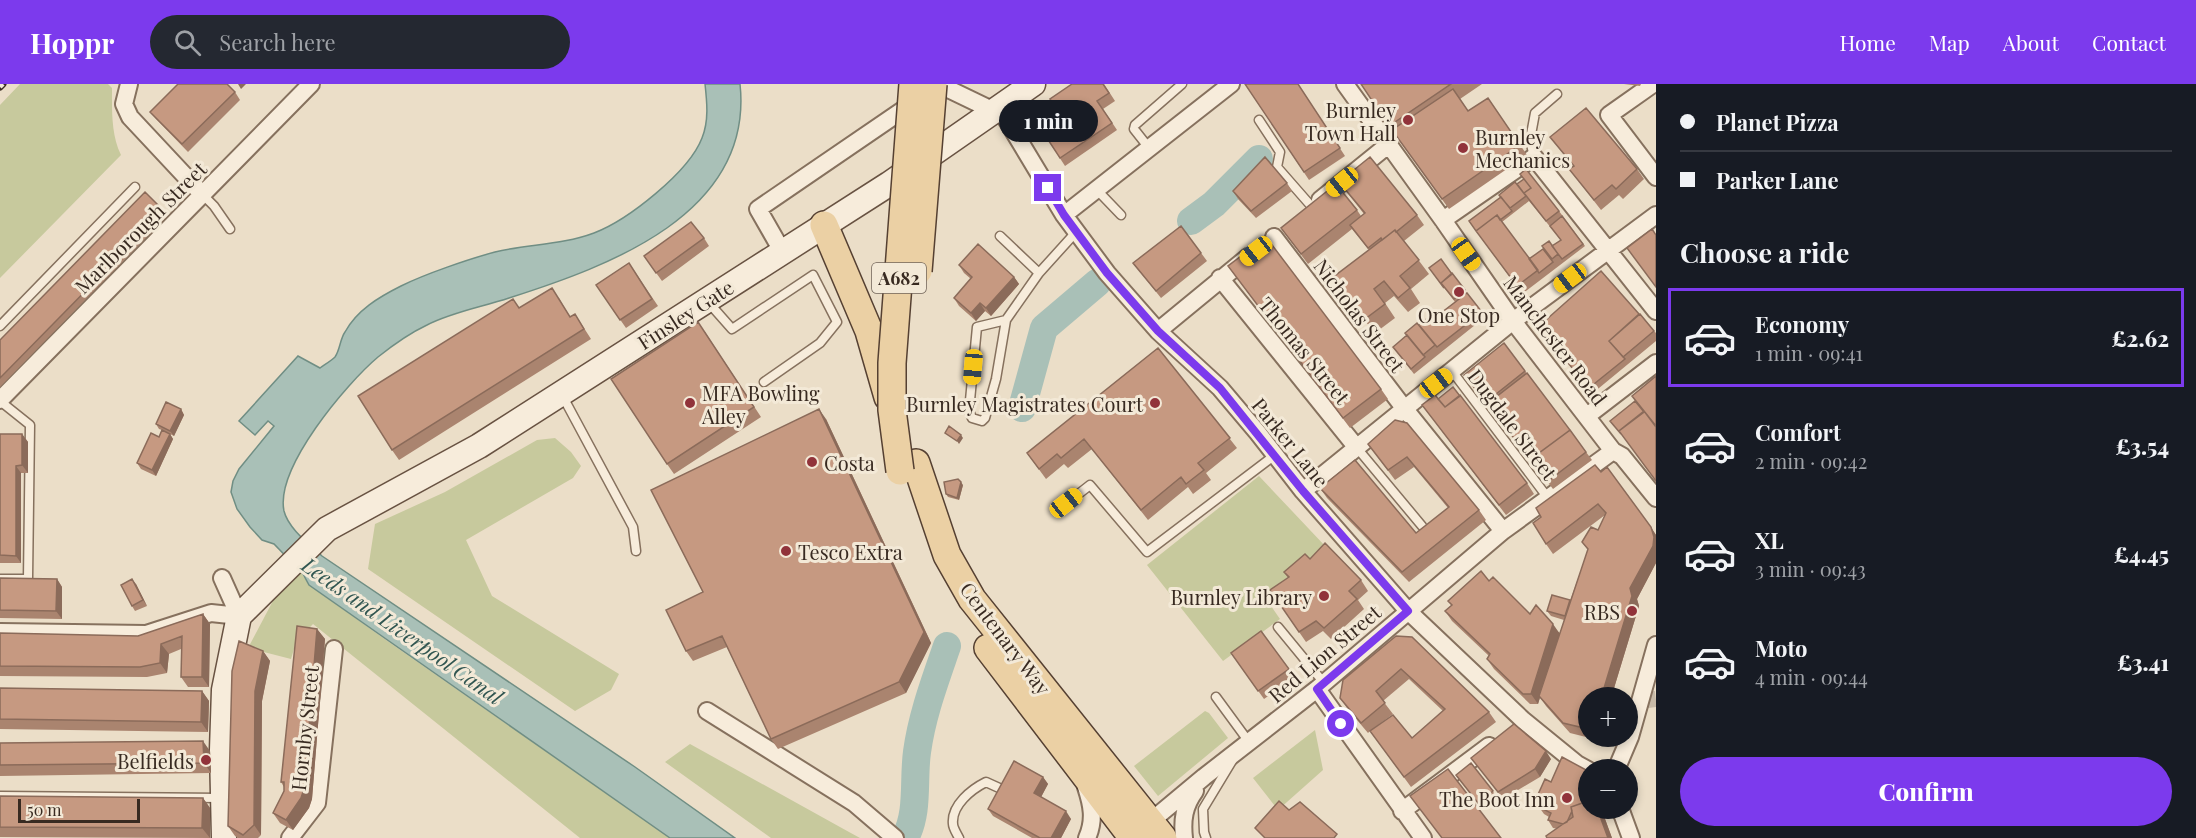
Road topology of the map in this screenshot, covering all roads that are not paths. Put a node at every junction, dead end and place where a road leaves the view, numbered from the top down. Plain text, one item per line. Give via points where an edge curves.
1 (129, 84) edge
2 (311, 84) edge
3 (913, 84) edge
4 (933, 84) edge
5 (939, 84) edge
6 (1033, 84) edge
7 (1182, 84) edge
8 (1231, 84) edge
9 (1346, 84) edge
10 (1653, 84) edge
11 (1557, 94) dead end
12 (997, 109) junction
13 (1258, 120) edge
14 (1388, 145) junction
15 (1149, 148) junction
16 (1534, 157) junction
17 (1656, 177) edge
18 (135, 187) dead end
19 (1096, 189) junction
20 (201, 194) junction
21 (1307, 211) joint
22 (1064, 215) junction
23 (1121, 215) dead end
24 (1656, 215) edge
25 (1443, 220) junction
26 (824, 225) junction
27 (231, 229) dead end
28 (1077, 231) junction
29 (1000, 236) dead end
30 (1608, 249) junction
31 (782, 251) junction
32 (1039, 273) junction
33 (1220, 279) junction
34 (706, 300) junction
35 (1656, 311) edge
36 (1006, 320) junction
37 (1513, 321) junction
38 (0, 326) edge
39 (1158, 331) junction
40 (1656, 363) edge
41 (1452, 371) junction
42 (764, 382) dead end
43 (561, 393) junction
44 (0, 400) edge
45 (1404, 408) junction
46 (892, 410) junction
47 (1587, 416) junction
48 (1357, 448) junction
49 (1613, 451) junction
50 (1275, 455) junction
51 (908, 467) junction
52 (1303, 491) junction
53 (1548, 498) junction
54 (1656, 498) edge
55 (1066, 503) dead end
56 (1422, 526) edge
57 (1503, 531) junction
58 (636, 551) dead end
59 (222, 578) dead end
60 (0, 579) edge
61 (1408, 611) junction
62 (238, 616) junction
63 (1278, 627) dead end
64 (0, 632) edge
65 (1656, 645) edge
66 (334, 649) dead end
67 (1320, 686) junction
68 (1216, 697) dead end
69 (707, 711) dead end
70 (1514, 727) junction
71 (1244, 747) junction
72 (1621, 759) edge
73 (1578, 765) edge
74 (1083, 773) junction
75 (1204, 777) junction
76 (0, 796) edge
77 (223, 798) junction
78 (1016, 798) edge
79 (1402, 811) junction
80 (1624, 819) edge
81 (892, 836) edge
82 (1141, 836) edge
83 (224, 838) edge
84 (290, 838) edge
85 (959, 838) edge
86 (1087, 838) edge
87 (1184, 838) edge
88 (1206, 838) edge
89 (1423, 838) edge
90 (1631, 838) edge

1 - 20 street via 124,104 130,117
2 - 20 street, Marlborough Street
3 - 46 main road, Centenary Way / A682, bridge via 892,363
4 - 51 main road, Centenary Way / A682, bridge via 910,375
5 - 12 street
5 - 31 street via 758,209
6 - 12 street, Finsley Gate
7 - 15 lane via 1135,125
8 - 15 street
9 - 14 street, Manchester Road
10 - 17 street via 1609,115
11 - 16 lane via 1535,113 1530,140
12 - 22 street, Parker Lane
12 - 26 street, Finsley Gate
13 - 21 lane via 1280,152 1278,167
14 - 21 street
14 - 25 street, Manchester Road
15 - 19 street
16 - 25 street
16 - 30 street
18 - 38 lane
19 - 22 street
19 - 23 lane
20 - 27 lane
20 - 44 street, Marlborough Street
22 - 28 street, Parker Lane
24 - 30 street
25 - 37 street, Manchester Road
26 - 31 street, Finsley Gate
26 - 46 main road, A682, bridge via 869,331
28 - 32 lane
28 - 39 street, Parker Lane via 1107,273
29 - 32 lane
30 - 35 street
30 - 37 street
31 - 34 street, Finsley Gate
32 - 36 lane
33 - 39 street
33 - 45 street, Nicholas Street via 1279,233
33 - 48 street, Thomas Street
34 - 42 lane via 732,329 813,275 837,322 820,343
34 - 43 street, Finsley Gate
36 - 36 lane via 982,325 975,331 969,411 972,418 982,421 996,379
37 - 41 street
37 - 47 street, Manchester Road
39 - 50 street, Parker Lane via 1220,388
40 - 47 street
41 - 45 street
41 - 53 lane, Dugdale Street
43 - 58 lane via 633,527
43 - 62 street, Finsley Gate via 479,446 327,529
44 - 60 lane via 30,425 28,579
45 - 48 street
45 - 57 street, Nicholas Street
46 - 51 main road, Centenary Way / A682, bridge
47 - 49 street, Manchester Road
48 - 52 street
48 - 56 lane
49 - 53 street, Red Lion Street
49 - 54 street, Manchester Road via 1622,456
50 - 52 street, Parker Lane
50 - 55 lane via 1147,552 1090,485
51 - 74 main road, Centenary Way / A682 via 905,493 931,563 959,609
51 - 82 main road, Centenary Way / A682 via 947,555 972,599 1122,787
52 - 61 street, Parker Lane
53 - 57 street, Red Lion Street
57 - 61 street, Red Lion Street
59 - 62 street
61 - 67 street, Red Lion Street
61 - 70 street, Parker Lane
62 - 64 street via 211,613 146,634
62 - 77 street via 218,698 216,750
63 - 67 lane
65 - 72 street
66 - 84 street, Hornby Street via 317,803
67 - 71 street, Red Lion Street
67 - 79 street
68 - 71 lane
69 - 81 street via 854,803
70 - 73 street, Parker Lane
70 - 79 street
71 - 75 street, Red Lion Street
71 - 88 lane via 1203,809
74 - 82 main road, Centenary Way / A682
74 - 86 street via 1092,808
75 - 82 street, Red Lion Street
75 - 87 street, Red Lion Street via 1187,802 1182,824
76 - 77 lane
77 - 83 street
78 - 85 lane via 986,782 972,789 956,808 953,824
79 - 89 street
80 - 90 street

